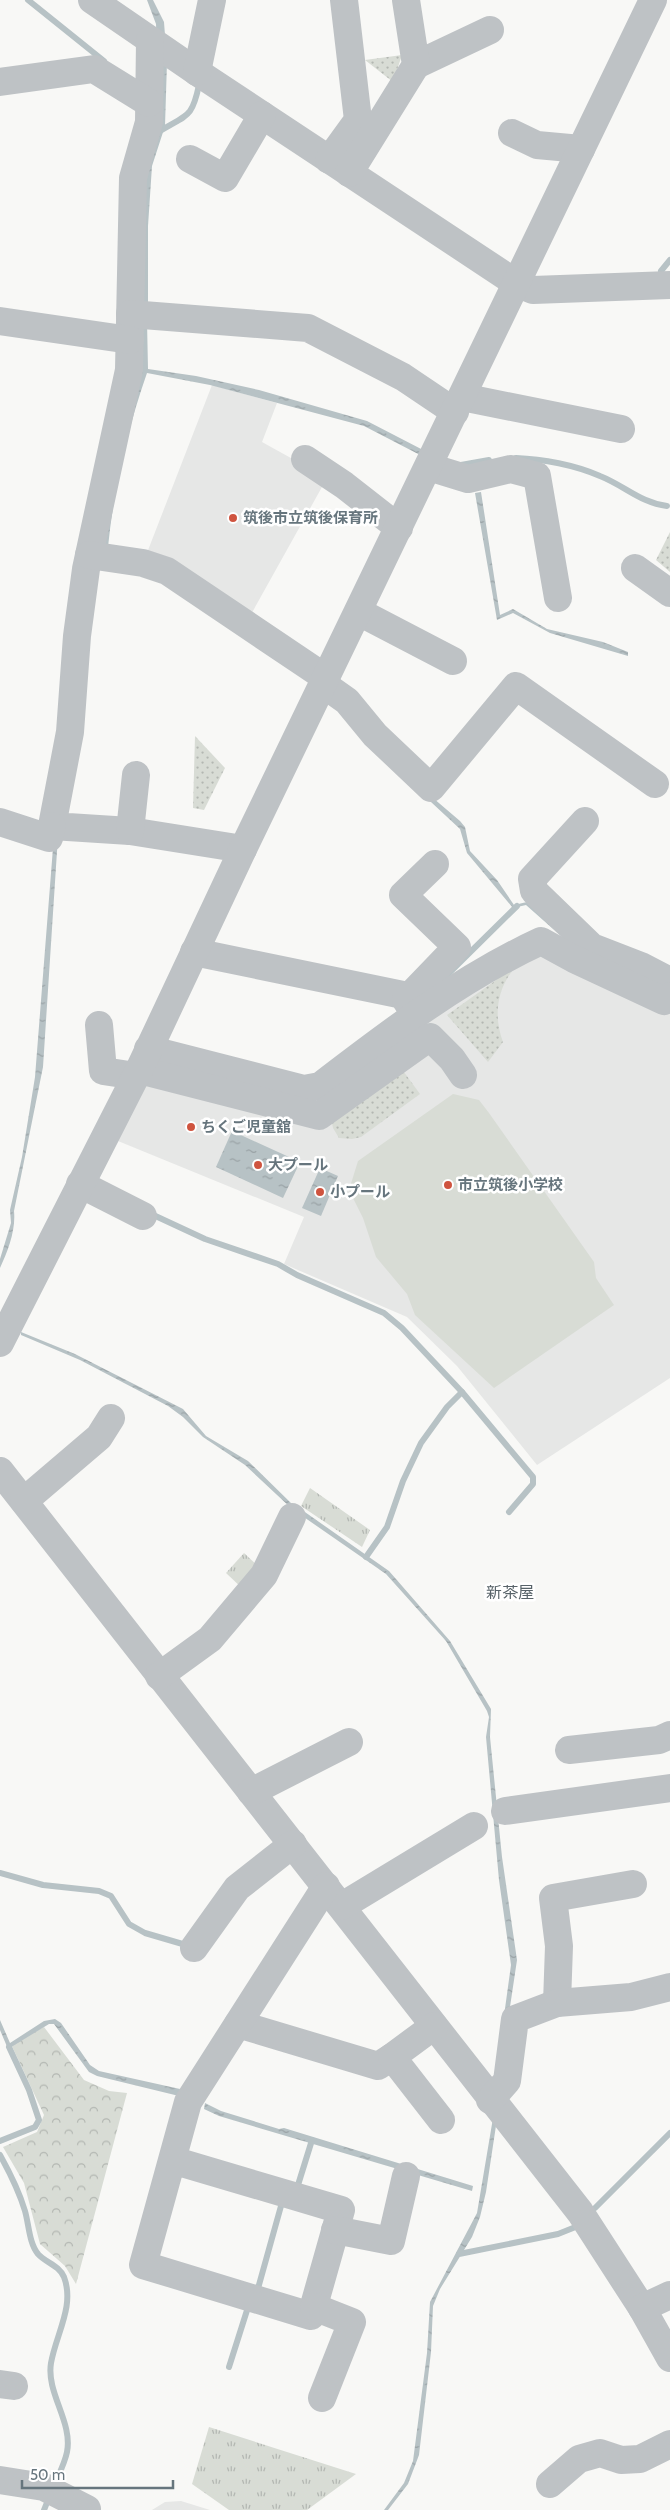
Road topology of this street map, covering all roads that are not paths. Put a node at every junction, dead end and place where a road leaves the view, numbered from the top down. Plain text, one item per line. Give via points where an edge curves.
1 (92, 0) edge
2 (212, 0) edge
3 (344, 0) edge
4 (406, 0) edge
5 (653, 0) edge
6 (490, 30) dead end
7 (150, 40) junction
8 (416, 65) junction
9 (197, 72) junction
10 (0, 82) edge
11 (149, 103) junction
12 (262, 116) junction
13 (512, 133) dead end
14 (581, 149) junction
15 (190, 159) dead end
16 (339, 166) junction
17 (516, 283) junction
18 (670, 285) edge
19 (0, 321) edge
20 (130, 327) junction
21 (458, 404) junction
22 (621, 429) dead end
23 (305, 460) dead end
24 (428, 467) junction
25 (399, 528) junction
26 (89, 555) junction
27 (635, 568) dead end
28 (670, 593) edge
29 (558, 598) dead end
30 (359, 612) junction
31 (453, 661) dead end
32 (325, 681) junction
33 (136, 775) dead end
34 (655, 784) dead end
35 (585, 821) dead end
36 (0, 822) edge
37 (52, 826) junction
38 (130, 831) junction
39 (243, 849) junction
40 (436, 864) dead end
41 (194, 952) junction
42 (670, 981) edge
43 (670, 996) edge
44 (410, 1008) junction
45 (99, 1025) dead end
46 (141, 1065) junction
47 (464, 1075) dead end
48 (80, 1184) junction
49 (143, 1216) dead end
50 (0, 1342) edge
51 (112, 1418) dead end
52 (0, 1471) edge
53 (24, 1501) junction
54 (292, 1517) dead end
55 (159, 1676) junction
56 (670, 1735) edge
57 (349, 1742) dead end
58 (569, 1750) dead end
59 (670, 1788) edge
60 (251, 1792) junction
61 (505, 1811) dead end
62 (474, 1826) dead end
63 (293, 1844) junction
64 (633, 1884) dead end
65 (334, 1896) junction
66 (194, 1948) dead end
67 (670, 1987) edge
68 (557, 2003) junction
69 (238, 2024) junction
70 (434, 2026) junction
71 (392, 2057) junction
72 (490, 2100) junction
73 (441, 2120) dead end
74 (172, 2160) junction
75 (406, 2176) dead end
76 (335, 2230) junction
77 (670, 2295) edge
78 (314, 2307) junction
79 (642, 2308) junction
80 (670, 2358) edge
81 (322, 2398) dead end
82 (670, 2444) edge
83 (0, 2480) edge
84 (550, 2484) dead end
85 (86, 2509) dead end

1 - 7 street
2 - 9 street
3 - 16 street via 358,120
4 - 8 street
5 - 14 street
6 - 8 street
7 - 9 street
7 - 11 street
8 - 16 street
9 - 12 street
10 - 11 street via 94,69
11 - 20 street via 149,122 132,178
12 - 15 street via 226,178
12 - 16 street
13 - 14 street via 537,145
14 - 17 street
16 - 17 street
17 - 18 street via 533,290
17 - 21 street
19 - 20 street
20 - 21 street via 308,328
20 - 26 street via 129,370
21 - 22 street
21 - 24 street
23 - 25 street via 344,484
24 - 25 street
24 - 29 street via 487,485 511,469 537,476
25 - 30 street
26 - 32 street via 143,563 167,571
26 - 37 street via 77,636 70,732
27 - 28 street
30 - 31 street
30 - 32 street
32 - 34 street via 431,788 516,686
32 - 39 street
33 - 38 street
35 - 42 street via 532,878 534,891 592,947
36 - 37 street via 49,838
37 - 38 street
38 - 39 street
39 - 41 street
40 - 44 street via 397,901 458,947
41 - 44 street via 403,995
41 - 46 street
43 - 44 street via 664,1001 541,941
44 - 46 street via 320,1086 304,1089
45 - 46 street via 103,1071
46 - 47 street via 318,1116 430,1037
46 - 48 street
48 - 49 street
48 - 50 street
51 - 53 street via 99,1438
52 - 53 street
53 - 55 street
54 - 55 street via 264,1575 210,1639
55 - 60 street
56 - 58 street via 659,1740
57 - 60 street
59 - 61 street
60 - 63 street
62 - 65 street
63 - 65 street
63 - 66 street via 237,1888
64 - 68 street via 553,1898 559,1946
65 - 69 street
65 - 70 street
67 - 68 street via 631,1997
68 - 72 street via 515,2019 507,2081
69 - 71 street via 378,2066
69 - 74 street via 188,2102
70 - 71 street
70 - 72 street
71 - 73 street
72 - 79 street via 580,2212
74 - 76 street via 341,2210
74 - 78 street via 143,2265 311,2316
75 - 76 street via 391,2241
76 - 78 street
77 - 79 street
78 - 81 street via 352,2322
79 - 80 street
82 - 84 street via 640,2459 621,2460 600,2453 579,2459
83 - 85 street via 44,2487

